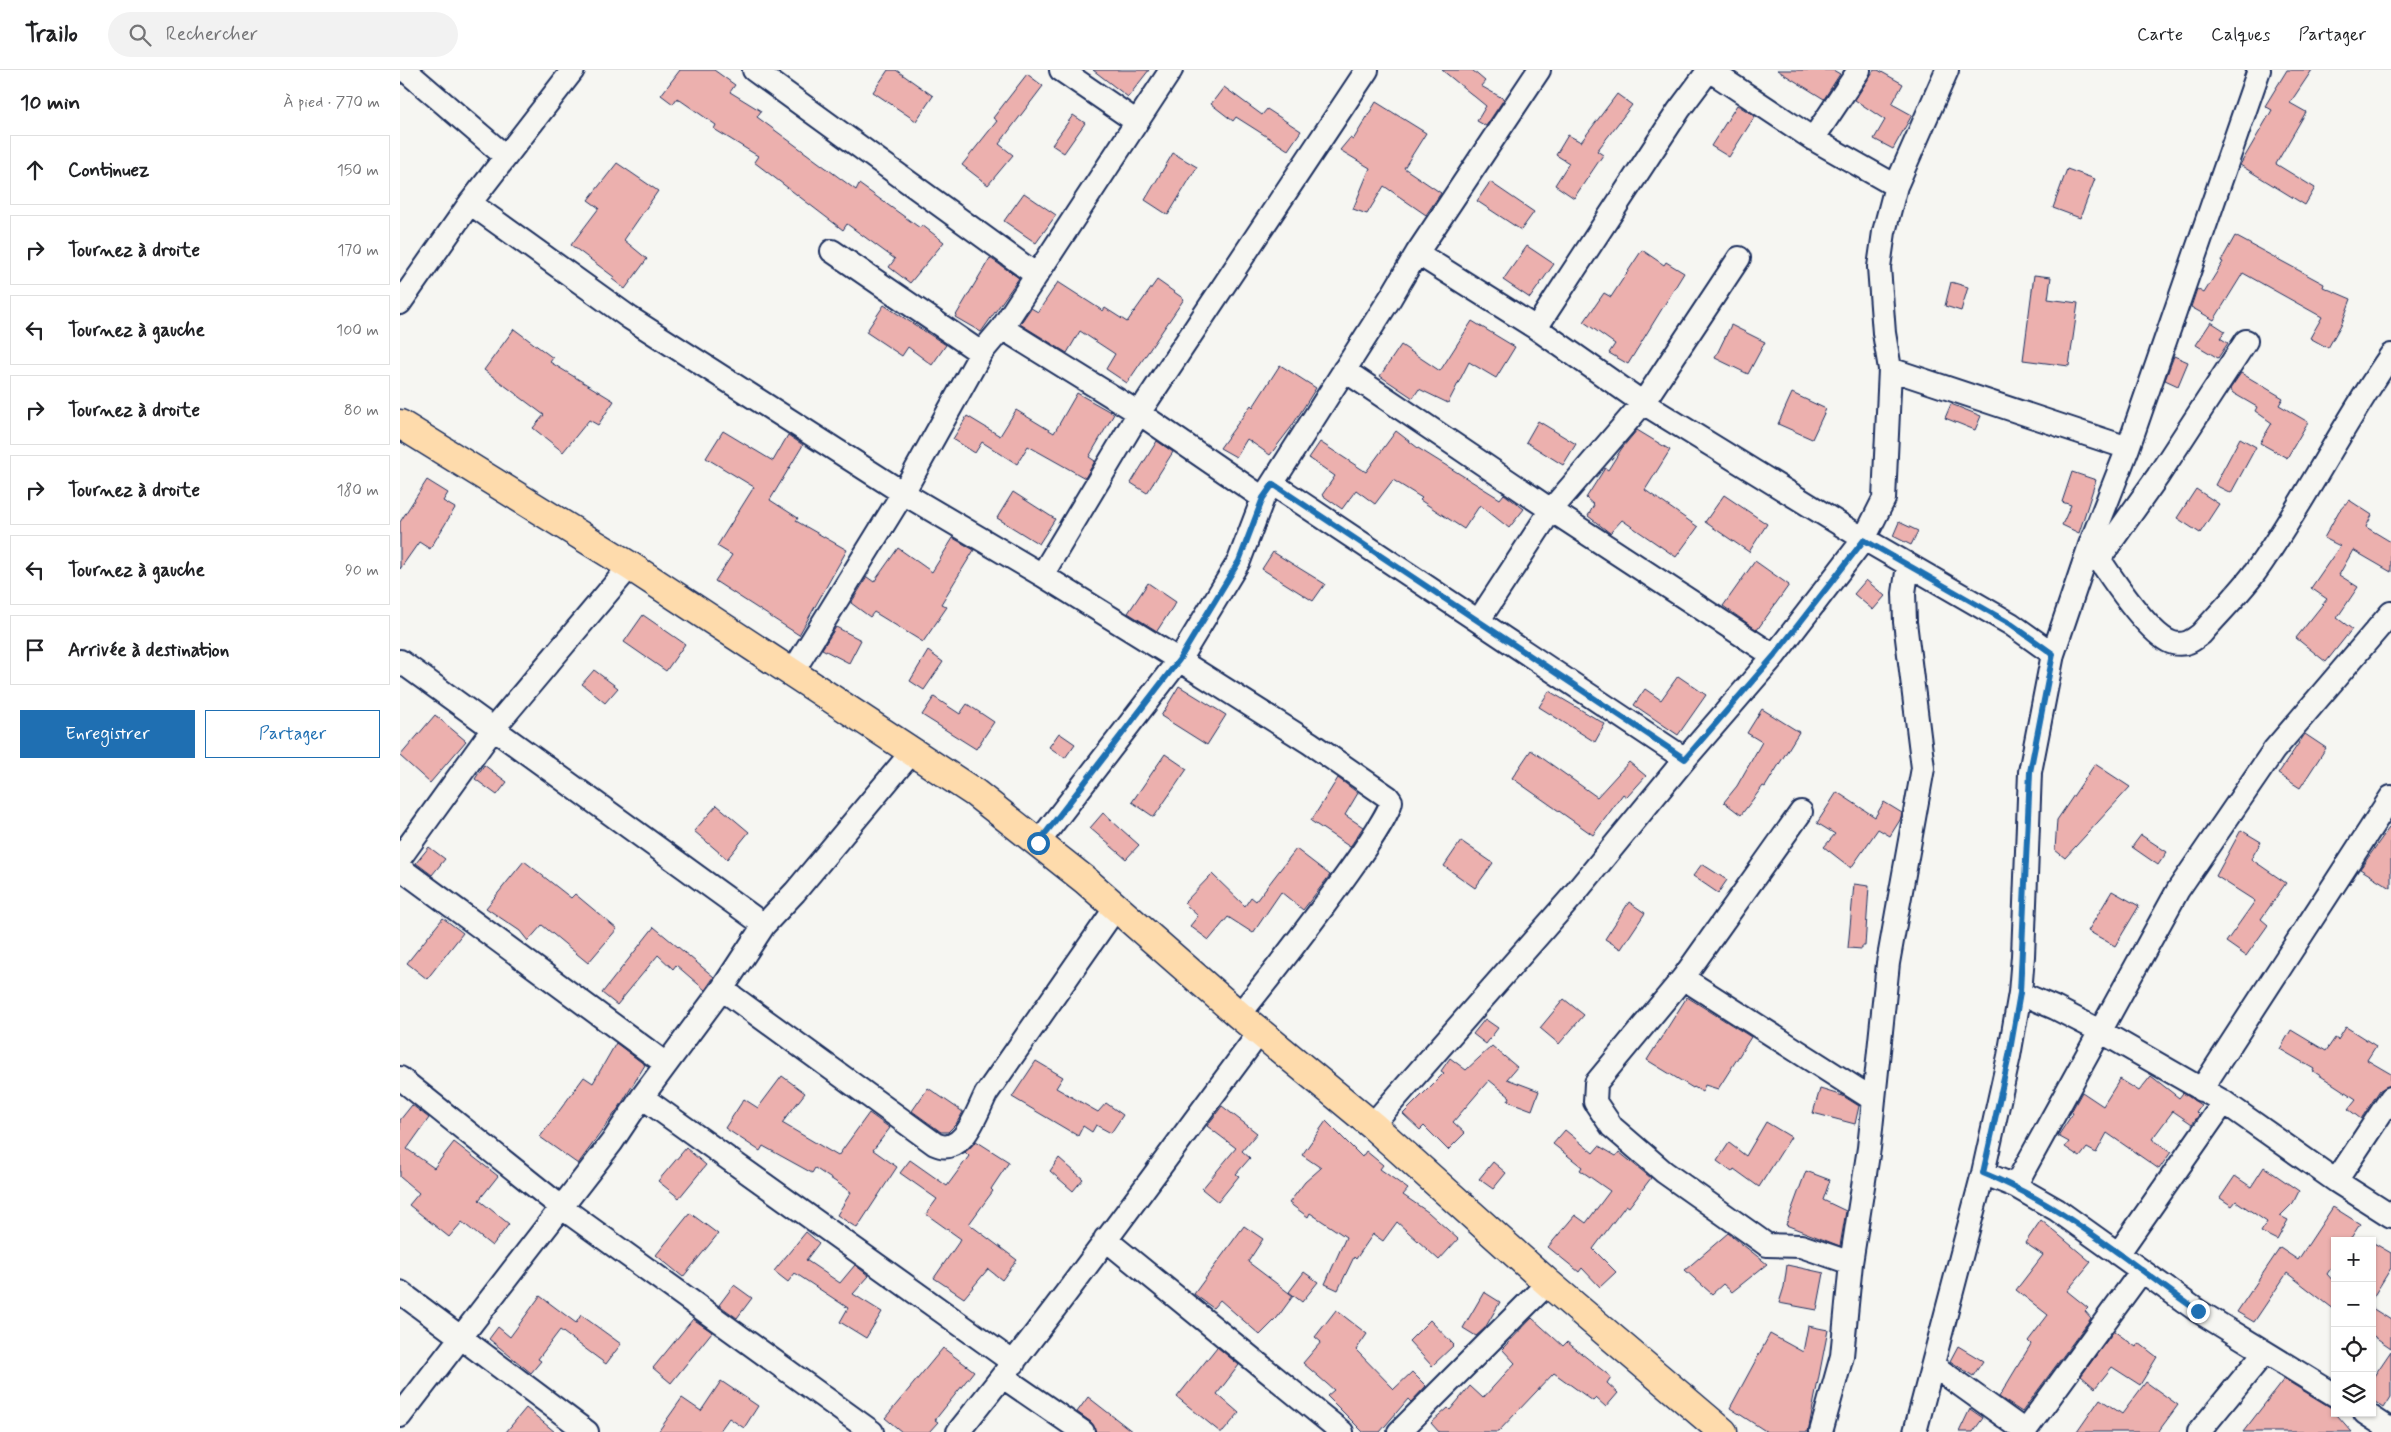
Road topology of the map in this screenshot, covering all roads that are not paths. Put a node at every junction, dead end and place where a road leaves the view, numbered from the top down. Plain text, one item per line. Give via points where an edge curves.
1 (405, 70) edge
2 (573, 70) edge
3 (754, 70) edge
4 (1061, 70) edge
5 (1171, 70) edge
6 (1367, 70) edge
7 (1539, 70) edge
8 (1709, 70) edge
9 (1859, 70) edge
10 (1947, 70) edge
11 (2260, 70) edge
12 (1137, 122) junction
13 (1813, 139) junction
14 (505, 156) junction
15 (1896, 186) junction
16 (470, 203) junction
17 (832, 251) dead end
18 (1417, 253) junction
19 (1739, 258) dead end
20 (1036, 274) junction
21 (400, 303) edge
22 (1002, 328) junction
23 (1536, 328) junction
24 (2246, 340) dead end
25 (982, 353) junction
26 (2391, 355) edge
27 (1890, 369) junction
28 (1344, 370) junction
29 (1643, 403) junction
30 (1139, 413) junction
31 (400, 424) edge
32 (2128, 448) junction
33 (1268, 491) junction
34 (903, 493) junction
35 (1551, 510) junction
36 (1864, 540) junction
37 (2095, 552) junction
38 (1908, 565) junction
39 (630, 566) junction
40 (1042, 575) junction
41 (2391, 613) edge
42 (1479, 620) junction
43 (2053, 654) junction
44 (1774, 656) junction
45 (1179, 660) junction
46 (400, 661) edge
47 (792, 673) junction
48 (493, 729) junction
49 (912, 752) junction
50 (1685, 759) junction
51 (2391, 797) edge
52 (1801, 812) dead end
53 (1038, 843) junction
54 (400, 858) edge
55 (400, 868) edge
56 (1117, 906) junction
57 (764, 925) junction
58 (1683, 978) junction
59 (722, 989) junction
60 (2020, 993) junction
61 (1239, 1015) junction
62 (2100, 1031) junction
63 (1260, 1032) junction
64 (666, 1064) junction
65 (400, 1078) edge
66 (2201, 1090) junction
67 (642, 1097) junction
68 (2391, 1098) edge
69 (1874, 1100) junction
70 (2224, 1102) junction
71 (1372, 1125) junction
72 (1983, 1173) junction
73 (2336, 1181) junction
74 (2015, 1186) junction
75 (561, 1207) junction
76 (2391, 1216) edge
77 (1105, 1238) junction
78 (2118, 1254) junction
79 (1851, 1263) junction
80 (2142, 1272) junction
81 (1548, 1284) junction
82 (400, 1292) edge
83 (461, 1337) junction
84 (2264, 1353) junction
85 (1934, 1366) junction
86 (1009, 1370) junction
87 (2331, 1393) edge
88 (400, 1416) edge
89 (575, 1428) edge
90 (2026, 1431) edge
91 (872, 1432) edge
92 (958, 1432) edge
93 (1083, 1432) edge
94 (1342, 1432) edge
95 (1399, 1432) edge
96 (1723, 1432) edge
97 (1821, 1432) edge
98 (1915, 1432) edge
99 (2199, 1432) edge

1 - 14 street
2 - 14 street
3 - 20 street
4 - 12 street
5 - 12 street
6 - 30 street
7 - 18 street
8 - 13 street
8 - 23 street
9 - 13 street
10 - 15 street
11 - 32 street
12 - 20 street
13 - 15 street
14 - 16 street
15 - 27 street via 1879,267
16 - 21 street
16 - 34 street via 630,318
17 - 25 street
18 - 23 street
18 - 28 street
19 - 29 street
20 - 22 street
22 - 25 street
22 - 30 street
23 - 29 street
24 - 37 street via 2158,476
25 - 34 street
26 - 37 street via 2255,573 2201,634 2190,642 2182,645 2170,643 2153,629 2113,582
27 - 32 street
27 - 36 street via 1884,499
28 - 33 street
28 - 35 street
29 - 35 street
29 - 36 street
30 - 33 street
30 - 40 street
31 - 39 highway
32 - 37 street
33 - 42 street
33 - 45 street via 1239,561
34 - 40 street
34 - 47 street
35 - 42 street
35 - 44 street
36 - 38 street
36 - 44 street
37 - 43 street
38 - 43 street via 2011,624
38 - 69 street via 1904,593 1905,622 1923,768 1888,963
39 - 47 highway
39 - 48 street
40 - 45 street
41 - 62 street via 2274,750 2178,890
42 - 50 street
43 - 60 street via 2030,772
44 - 50 street
45 - 53 street
45 - 61 street via 1310,743 1391,800 1391,808 1369,843
46 - 48 street
47 - 49 highway
48 - 54 street
48 - 57 street
49 - 53 highway via 975,793
49 - 57 street
50 - 71 street via 1571,898
51 - 66 street
52 - 58 street
53 - 56 highway
55 - 64 street
56 - 59 street via 986,1094 959,1143 951,1147 935,1144
56 - 61 highway
57 - 59 street
58 - 69 street
58 - 79 street via 1596,1083 1595,1102 1600,1112 1612,1127 1664,1172 1767,1245 1801,1246
59 - 64 street
60 - 62 street
60 - 72 street
61 - 63 highway
62 - 66 street
62 - 74 street
63 - 71 highway
63 - 77 street
64 - 67 street
65 - 75 street
66 - 70 street
67 - 75 street via 612,1142
67 - 86 street
68 - 73 street
69 - 79 street
70 - 73 street
70 - 78 street
71 - 81 highway
72 - 74 street
72 - 85 street
73 - 76 street
74 - 78 street via 2057,1210
75 - 83 street
75 - 91 street
77 - 86 street
77 - 94 street
78 - 80 street
79 - 97 street via 1842,1356
80 - 84 street
80 - 90 street
81 - 95 street
81 - 96 highway
82 - 83 street
83 - 88 street
83 - 89 street
84 - 87 street
84 - 99 street
85 - 90 street
85 - 98 street
86 - 92 street
86 - 93 street

